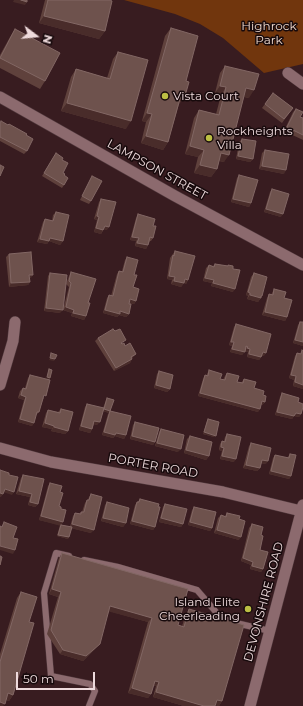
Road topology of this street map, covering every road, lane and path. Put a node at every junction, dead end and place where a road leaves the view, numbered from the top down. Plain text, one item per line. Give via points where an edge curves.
1 (288, 73) dead end
2 (303, 84) edge
3 (0, 97) edge
4 (303, 265) edge
5 (15, 322) dead end
6 (0, 385) edge
7 (0, 448) edge
8 (302, 508) edge
9 (270, 631) junction
10 (89, 706) edge
11 (250, 706) edge

1 - 2 street
3 - 4 street, LAMPSON STREET
5 - 6 street via 13,341
7 - 8 street, PORTER ROAD via 51,462
8 - 9 street, DEVONSHIRE ROAD
9 - 10 lane via 222,619 197,590 118,567 56,553 44,593 51,676 90,684 95,692
9 - 11 street, DEVONSHIRE ROAD

